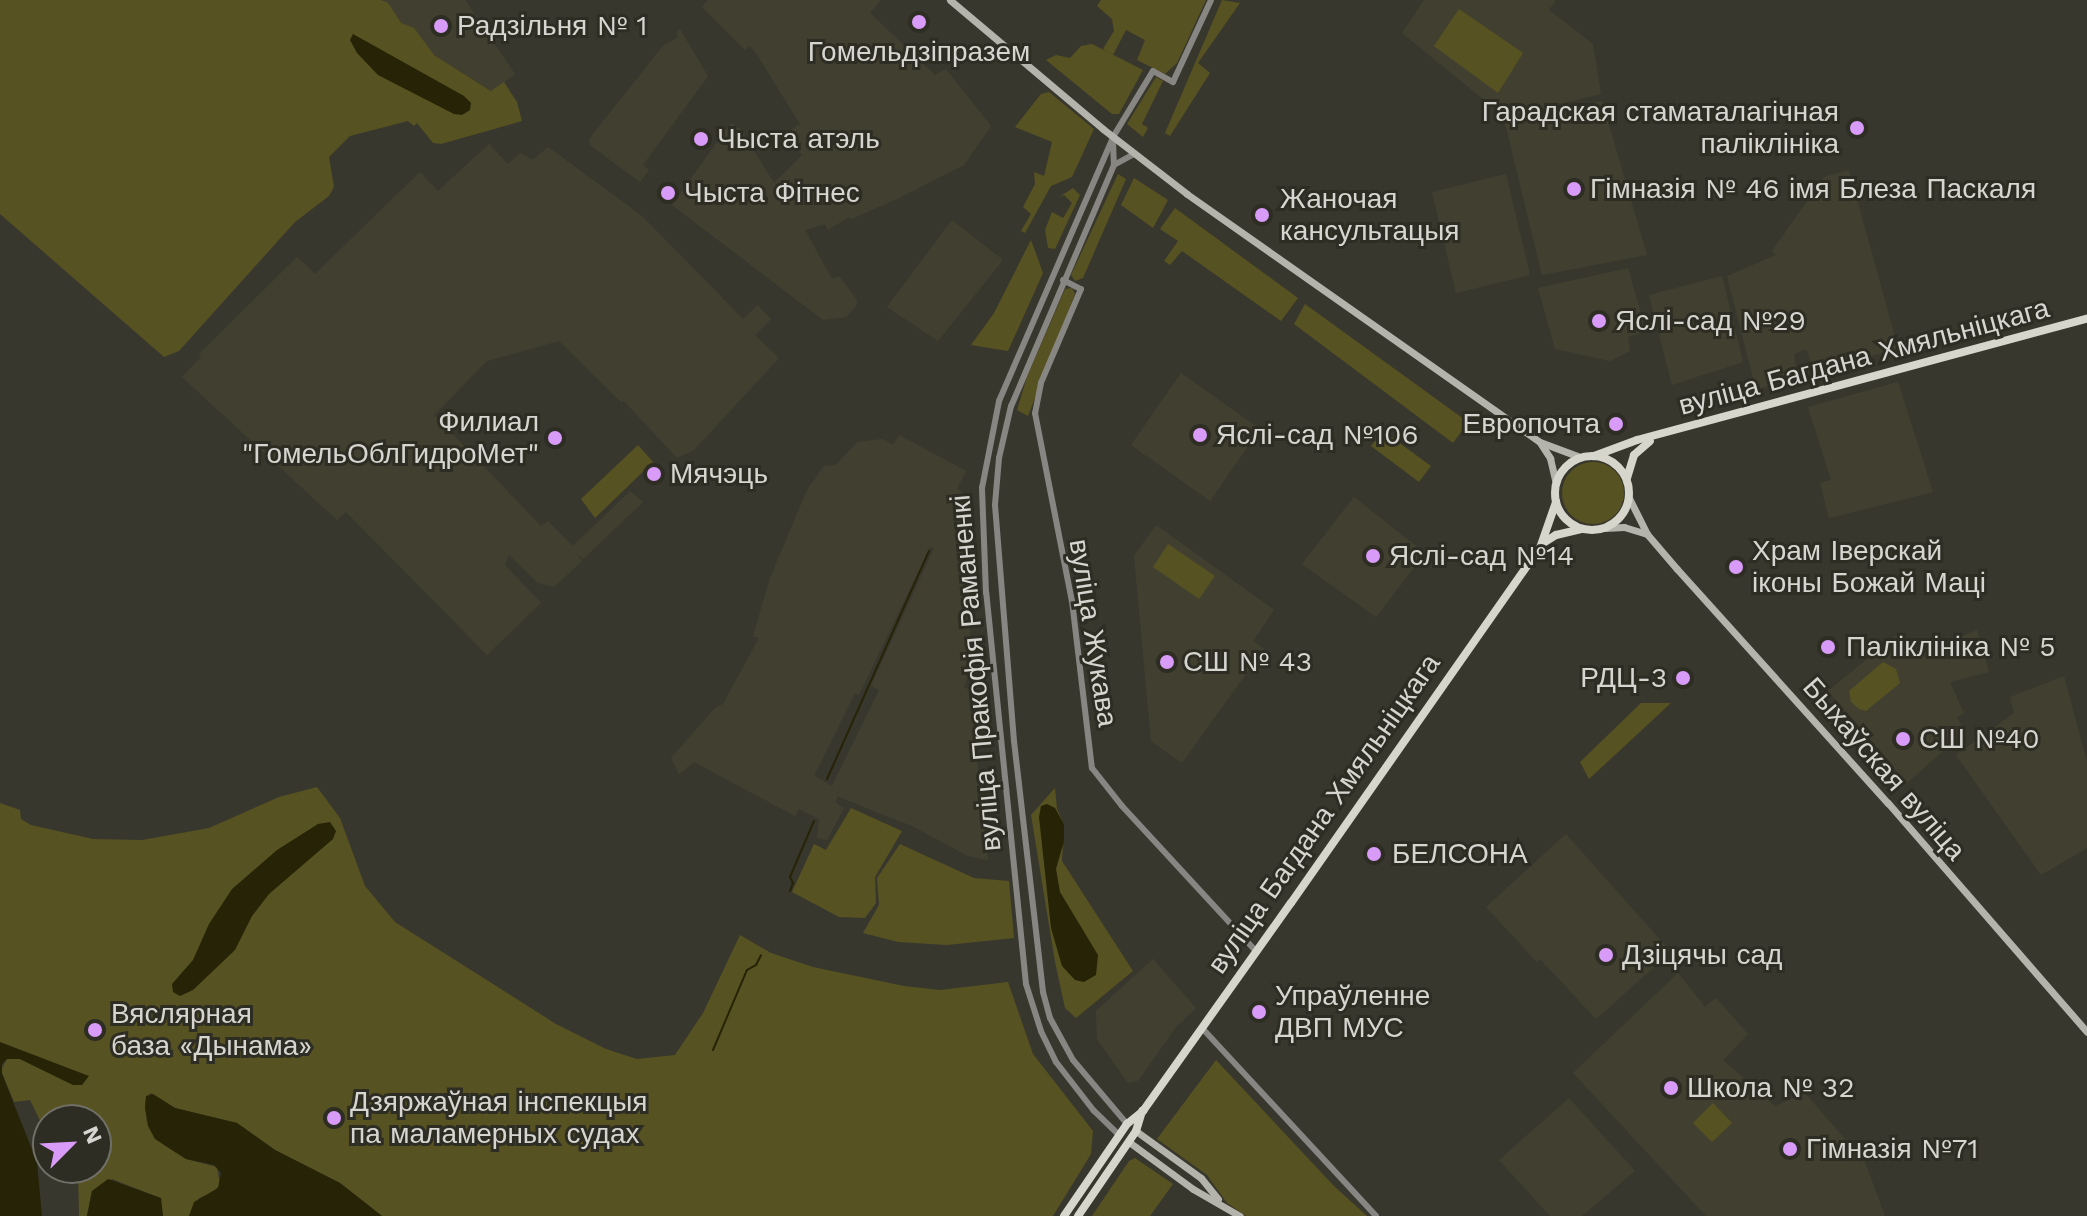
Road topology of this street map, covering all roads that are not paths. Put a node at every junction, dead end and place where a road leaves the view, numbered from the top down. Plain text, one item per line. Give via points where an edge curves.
1 (950, 0) edge
2 (1211, 0) edge
3 (1113, 137) junction
4 (1134, 154) junction
5 (1114, 165) junction
6 (1063, 280) junction
7 (1039, 305) junction
8 (1049, 311) junction
9 (2087, 319) edge
10 (999, 401) junction
11 (1011, 406) junction
12 (1653, 439) junction
13 (1540, 442) junction
14 (1594, 456) junction
15 (1580, 457) junction
16 (1626, 479) junction
17 (1556, 483) junction
18 (1629, 498) junction
19 (1556, 502) junction
20 (1605, 528) junction
21 (1584, 529) junction
22 (1647, 534) junction
23 (1542, 543) junction
24 (1014, 741) junction
25 (1000, 743) junction
26 (1255, 950) junction
27 (1201, 1027) junction
28 (2087, 1032) edge
29 (1143, 1111) junction
30 (1127, 1124) junction
31 (1136, 1131) junction
32 (1119, 1135) junction
33 (1129, 1142) junction
34 (1219, 1201) junction
35 (1064, 1216) edge
36 (1078, 1216) edge
37 (1240, 1216) edge
38 (1376, 1216) edge

1 - 3 main road
2 - 3 street via 1173,82 1153,71
3 - 4 main road
3 - 5 street, вуліца Пракофія Раманенкі
3 - 7 street, вуліца Пракофія Раманенкі
4 - 5 street
4 - 13 main road
5 - 6 street, вуліца Пракофія Раманенкі
6 - 8 street, вуліца Пракофія Раманенкі
6 - 26 street, вуліца Жукава via 1081,289 1041,383 1035,413 1071,593 1092,768
7 - 8 street via 1042,312
7 - 10 street, вуліца Пракофія Раманенкі
8 - 11 street, вуліца Пракофія Раманенкі
9 - 12 main road, вуліца Багдана Хмяльніцкага
10 - 11 street via 1007,398
10 - 25 street, вуліца Пракофія Раманенкі via 983,471 981,519
11 - 24 street, вуліца Пракофія Раманенкі via 995,505
12 - 14 main road, вуліца Багдана Хмяльніцкага
12 - 16 main road, вуліца Багдана Хмяльніцкага via 1634,455
13 - 15 main road
13 - 17 main road
14 - 15 main road
14 - 16 main road via 1619,467
15 - 17 main road
16 - 18 main road
17 - 19 main road
18 - 20 main road via 1625,511
18 - 22 main road, Быхаўская вуліца
19 - 21 main road via 1561,514
19 - 23 main road, вуліца Багдана Хмяльніцкага
20 - 21 main road
20 - 22 main road
21 - 23 main road
22 - 28 main road, Быхаўская вуліца
23 - 26 main road, вуліца Багдана Хмяльніцкага
24 - 25 street via 1008,749
24 - 30 street, вуліца Пракофія Раманенкі via 1036,949 1050,1018 1073,1060
25 - 32 street, вуліца Пракофія Раманенкі via 1022,950 1034,1010 1056,1062
26 - 27 main road, вуліца Багдана Хмяльніцкага
27 - 29 main road, вуліца Багдана Хмяльніцкага
27 - 38 street
29 - 30 main road, вуліца Багдана Хмяльніцкага
29 - 31 main road, вуліца Багдана Хмяльніцкага
30 - 31 main road
30 - 32 main road, вуліца Багдана Хмяльніцкага
31 - 33 main road, вуліца Багдана Хмяльніцкага
31 - 34 main road via 1201,1178
32 - 33 main road
32 - 35 main road, вуліца Багдана Хмяльніцкага
33 - 34 main road via 1193,1189
33 - 36 main road, вуліца Багдана Хмяльніцкага
34 - 37 main road

